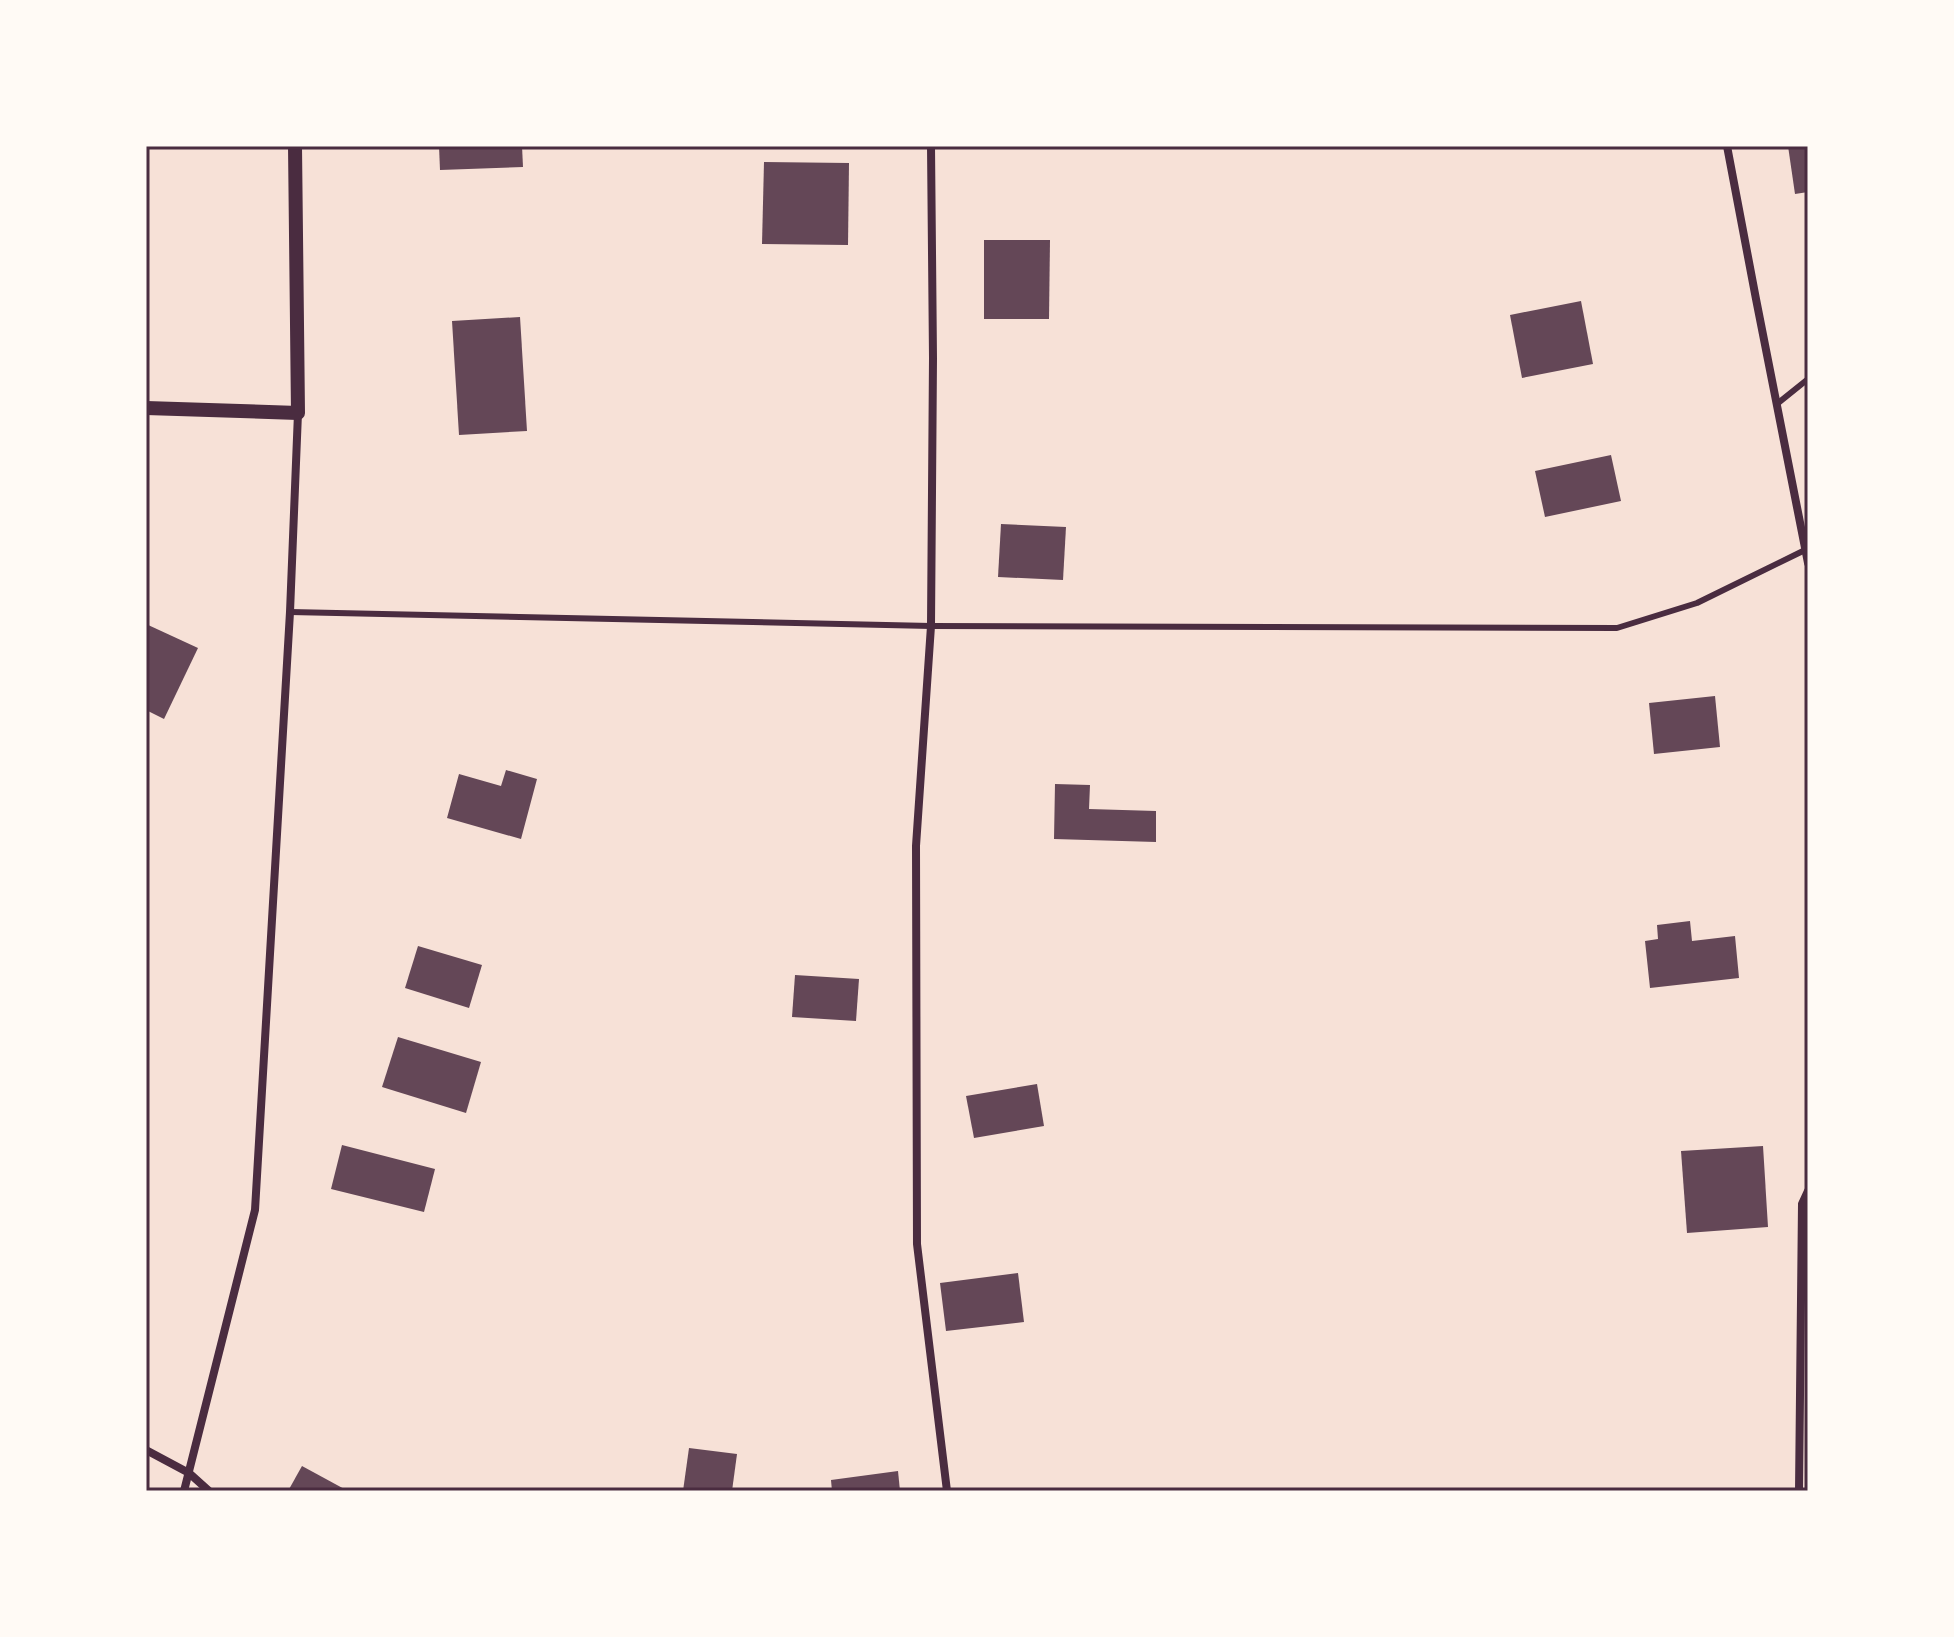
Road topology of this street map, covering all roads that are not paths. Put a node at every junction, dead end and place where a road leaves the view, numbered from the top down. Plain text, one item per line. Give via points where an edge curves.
1 (295, 146) edge
2 (931, 146) edge
3 (1727, 146) edge
4 (1808, 379) edge
5 (1777, 404) junction
6 (146, 408) edge
7 (298, 413) junction
8 (1805, 550) junction
9 (1808, 563) edge
10 (290, 612) junction
11 (931, 626) junction
12 (1808, 1191) edge
13 (146, 1450) edge
14 (189, 1473) junction
15 (184, 1491) edge
16 (209, 1491) edge
17 (947, 1491) edge
18 (1799, 1491) edge

1 - 7 street
2 - 11 street
3 - 5 street
4 - 5 lane
5 - 8 street
6 - 7 street
7 - 10 street
8 - 9 street
8 - 11 lane via 1697,603 1617,628
10 - 11 lane
10 - 14 street via 255,1210
11 - 17 street via 916,846 917,1244
12 - 18 street via 1802,1204
13 - 14 street
14 - 15 street
14 - 16 street

